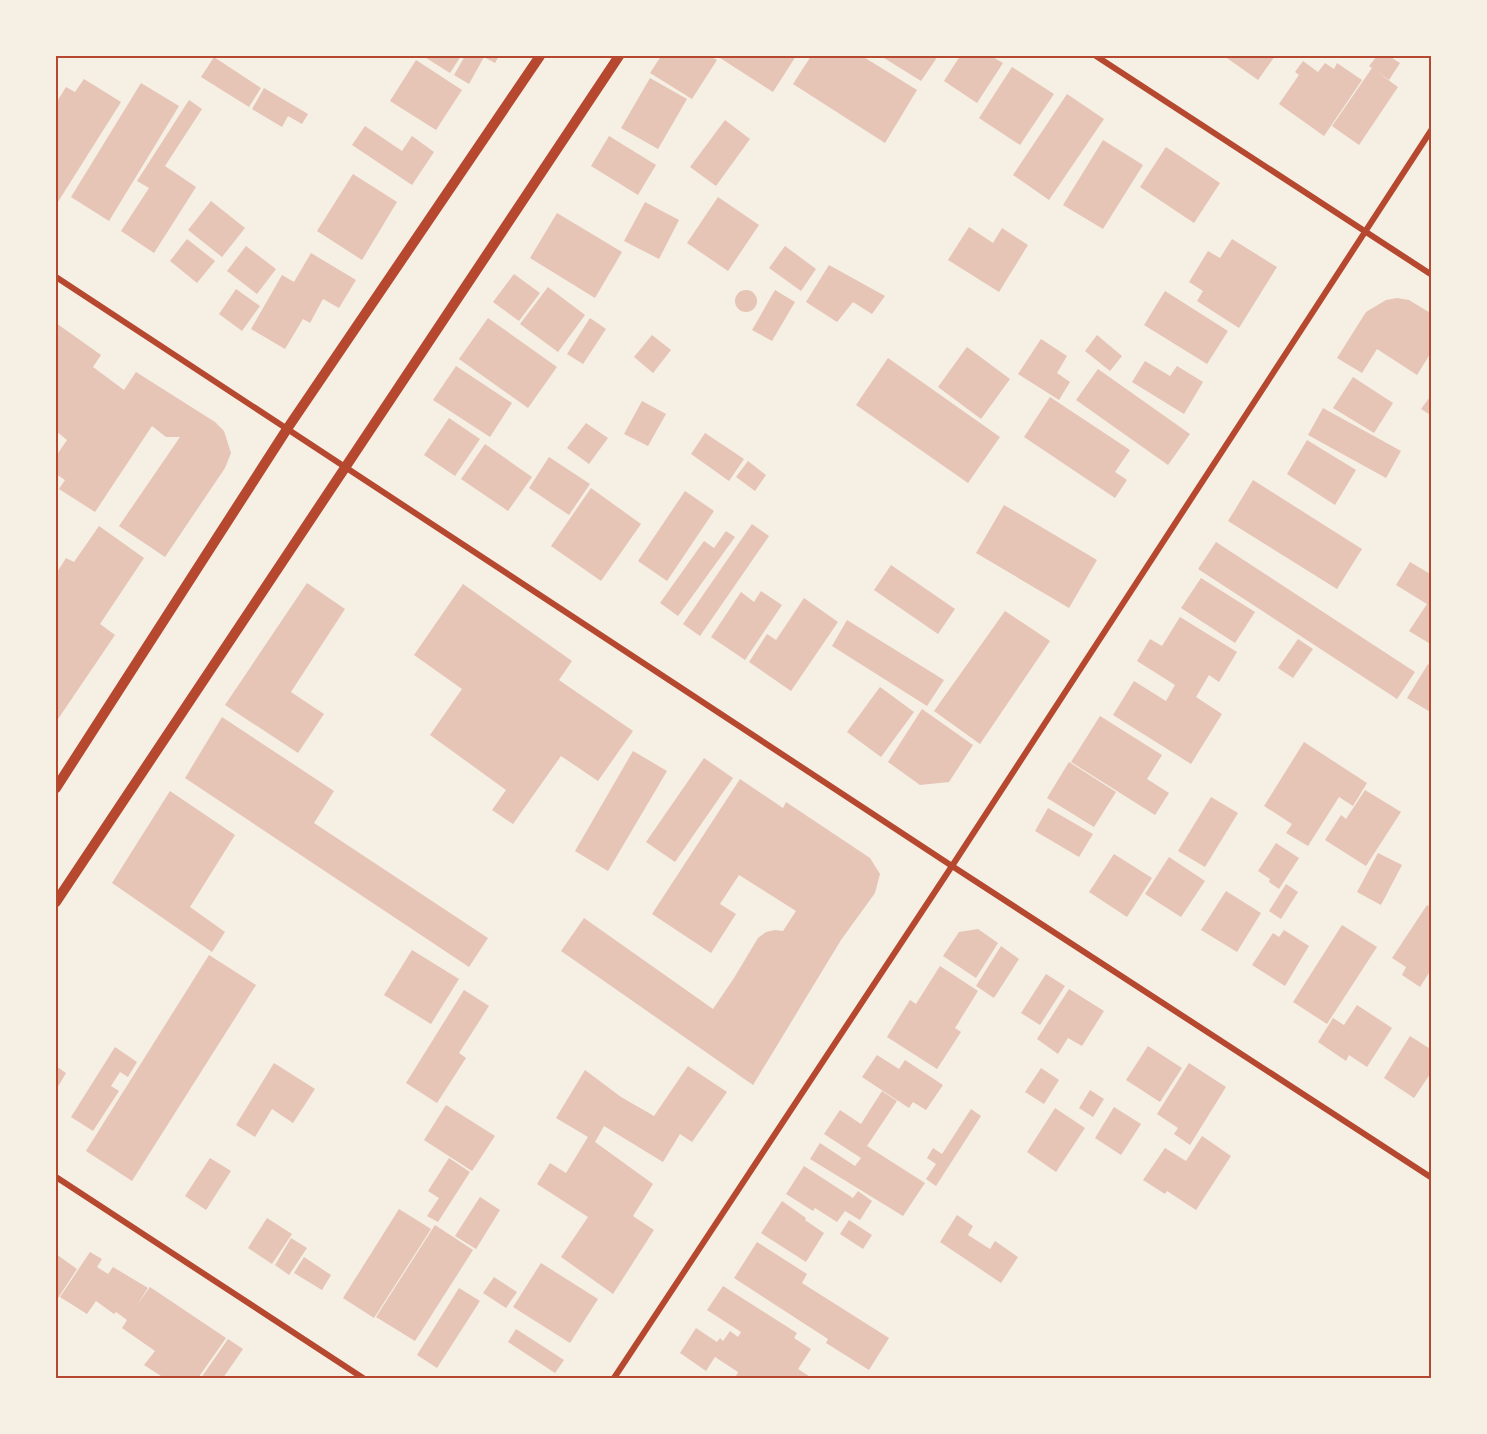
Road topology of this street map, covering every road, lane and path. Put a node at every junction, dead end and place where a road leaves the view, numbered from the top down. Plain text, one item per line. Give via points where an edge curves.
1 (540, 56) edge
2 (619, 56) edge
3 (1096, 56) edge
4 (1431, 129) edge
5 (1365, 232) junction
6 (1431, 275) edge
7 (56, 277) edge
8 (287, 429) junction
9 (346, 467) junction
10 (56, 788) edge
11 (952, 866) junction
12 (56, 902) edge
13 (56, 1178) edge
14 (1431, 1178) edge
15 (363, 1378) edge
16 (614, 1378) edge

1 - 8 street
2 - 9 street
3 - 5 street
4 - 5 street
5 - 6 street
5 - 11 street
7 - 8 street
8 - 9 street
8 - 10 street
9 - 11 street
9 - 12 street
11 - 14 street
11 - 16 street
13 - 15 street

